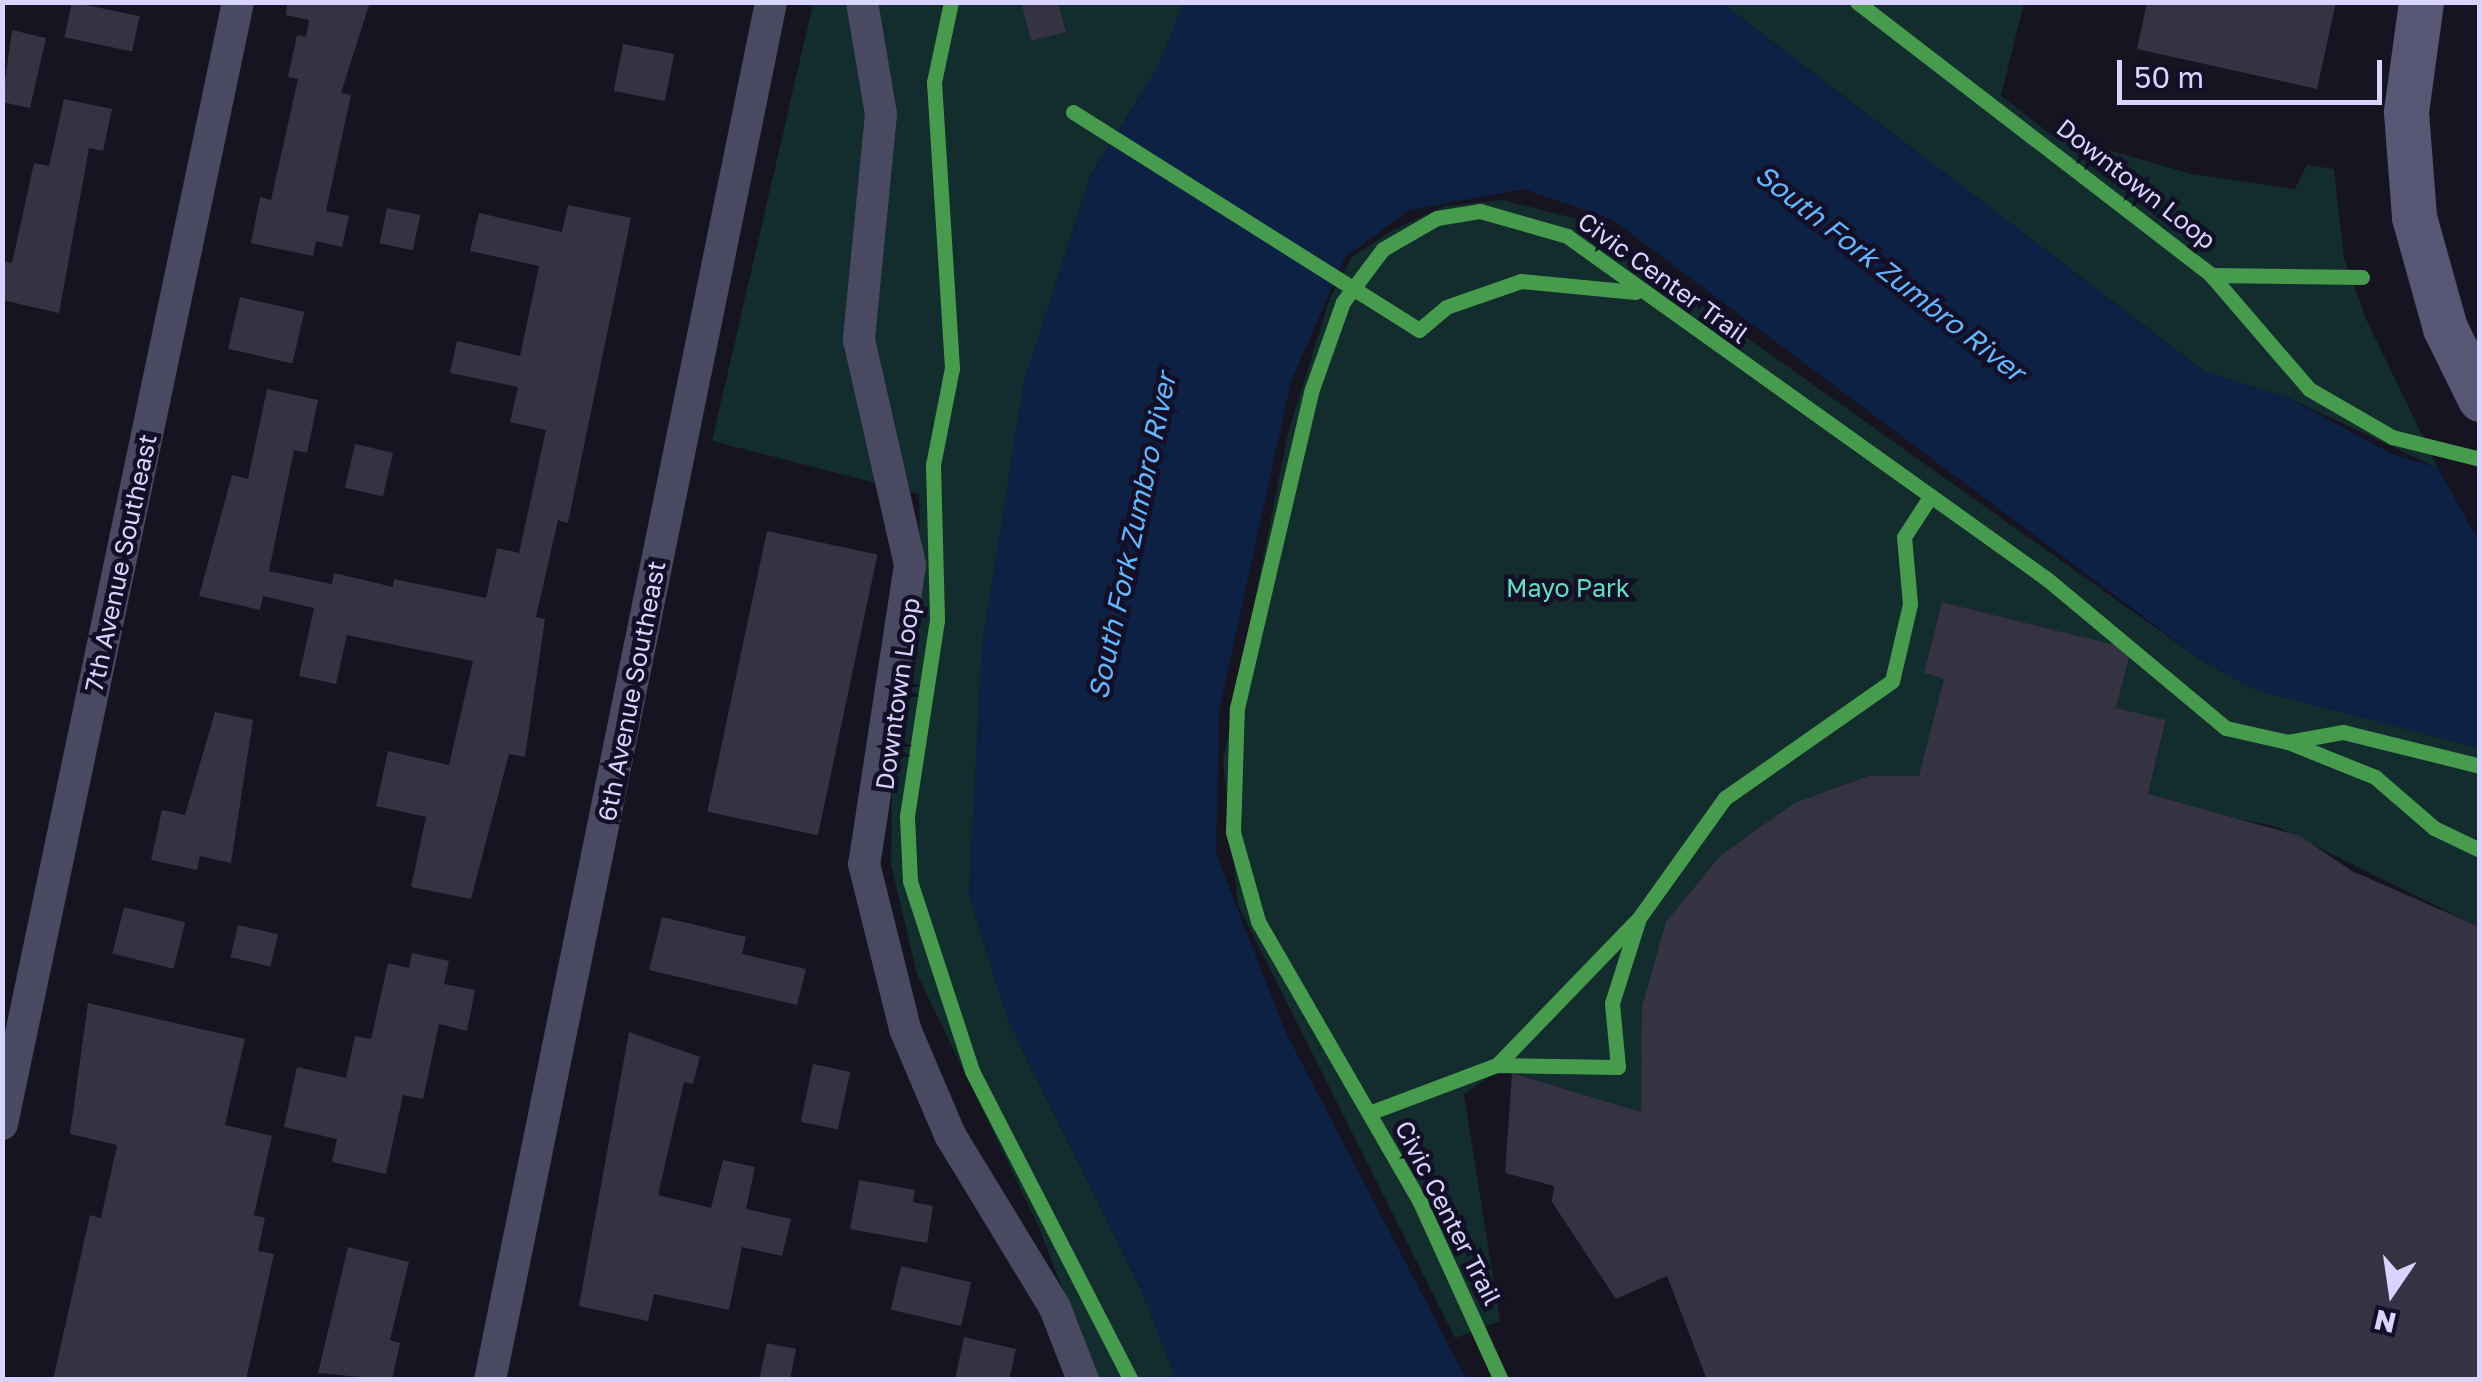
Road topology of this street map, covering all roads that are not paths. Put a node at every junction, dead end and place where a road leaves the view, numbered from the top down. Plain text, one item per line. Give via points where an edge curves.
1 (238, 2) edge
2 (772, 2) edge
3 (862, 2) edge
4 (2420, 2) edge
5 (2480, 399) edge
6 (2, 1124) edge
7 (490, 1380) edge
8 (1083, 1380) edge

1 - 6 street, 7th Avenue Southeast
2 - 7 street, 6th Avenue Southeast
3 - 8 street via 881,114 859,340 910,565 864,864 878,944 950,1135 1055,1308
4 - 5 main road via 2406,112 2414,217 2445,328

